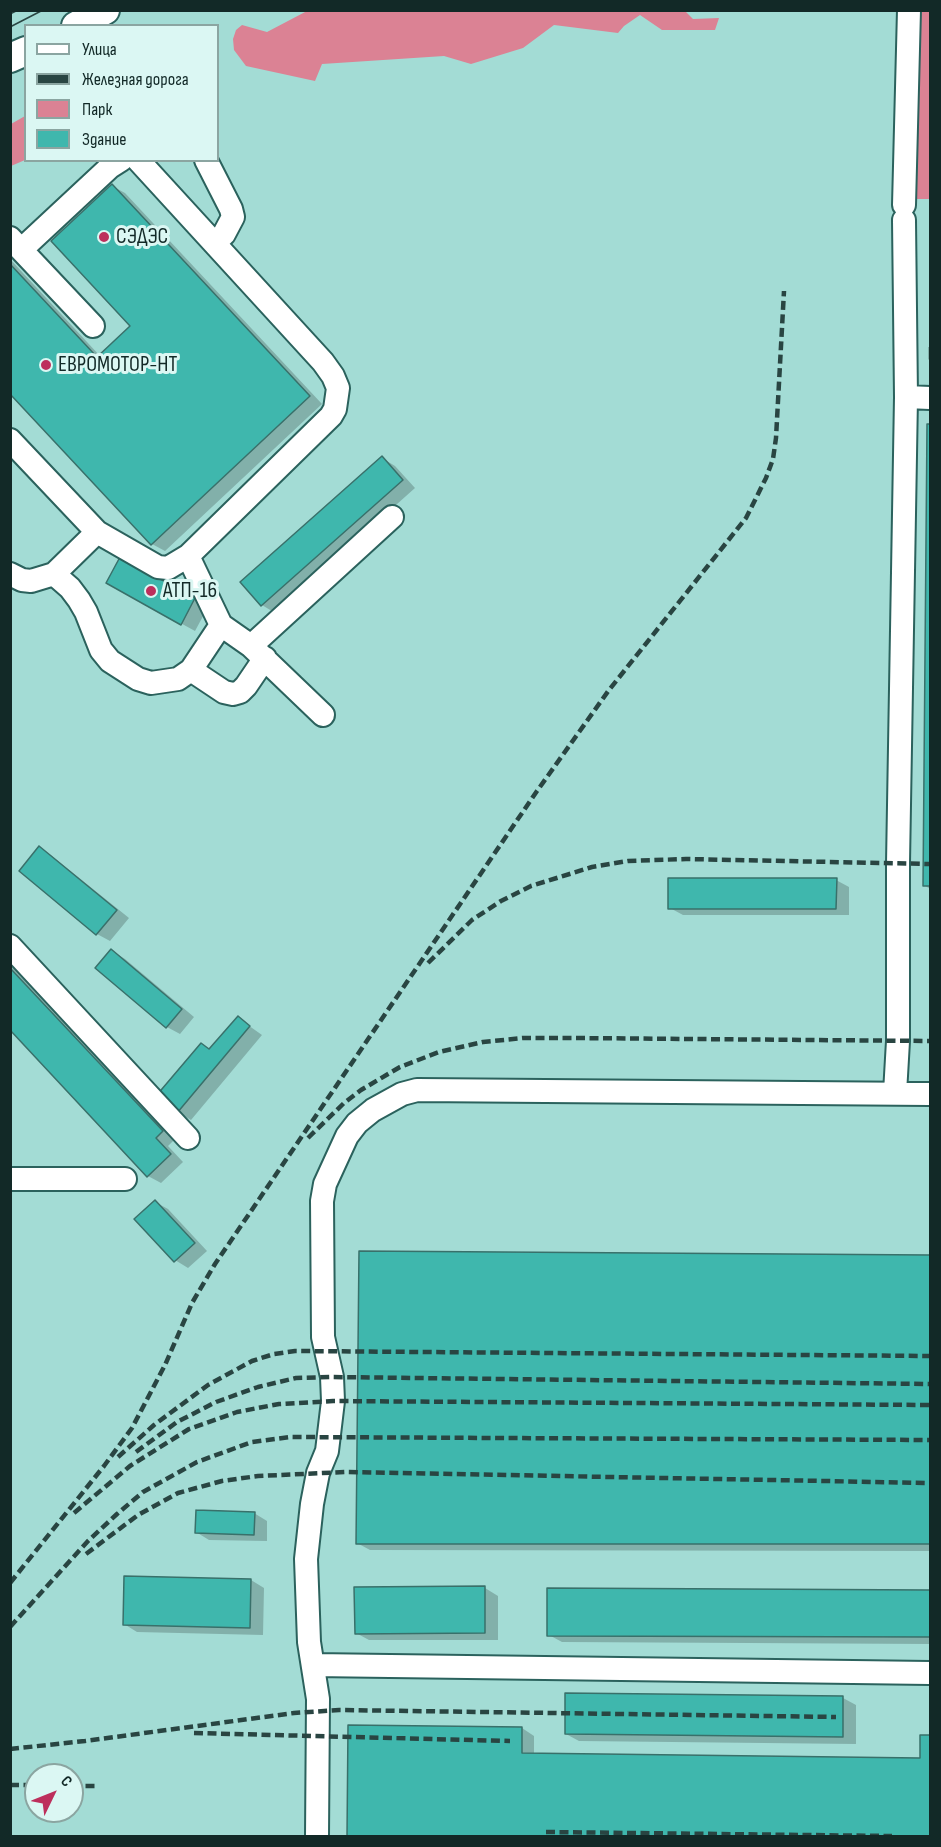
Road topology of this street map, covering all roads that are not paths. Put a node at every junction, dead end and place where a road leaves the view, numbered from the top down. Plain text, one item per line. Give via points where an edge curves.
1 (105, 10) edge
2 (909, 10) edge
3 (80, 24) edge
4 (24, 52) edge
5 (10, 58) edge
6 (118, 162) edge
7 (140, 162) edge
8 (207, 162) edge
9 (215, 243) junction
10 (16, 244) edge
11 (93, 326) dead end
12 (906, 398) junction
13 (930, 398) edge
14 (10, 441) edge
15 (392, 517) dead end
16 (97, 532) junction
17 (188, 556) junction
18 (10, 574) edge
19 (54, 574) junction
20 (221, 625) junction
21 (258, 652) junction
22 (191, 670) junction
23 (323, 715) dead end
24 (10, 946) edge
25 (895, 1093) junction
26 (930, 1094) edge
27 (188, 1138) dead end
28 (10, 1179) edge
29 (125, 1179) dead end
30 (313, 1665) junction
31 (930, 1673) edge
32 (317, 1836) edge

1 - 3 main road
2 - 12 lane via 904,212
4 - 5 main road
6 - 10 lane
7 - 9 lane
8 - 9 lane via 233,217
9 - 17 lane via 323,362 338,388 337,400 331,416
10 - 11 lane
12 - 13 lane
12 - 25 lane
14 - 16 lane
15 - 21 lane
16 - 17 lane via 158,567 168,568
16 - 19 lane
17 - 20 lane
18 - 19 lane via 31,581
19 - 22 lane via 70,588 86,612 101,650 110,661 151,683 178,680
20 - 21 lane
20 - 22 lane
21 - 22 lane via 246,686 233,694
21 - 23 lane
24 - 27 lane
25 - 26 lane
25 - 30 lane via 432,1089 402,1094 357,1123 339,1150 322,1201 322,1337 332,1377 333,1401 327,1451 312,1504 306,1559
28 - 29 lane
30 - 31 lane
30 - 32 lane via 318,1699

